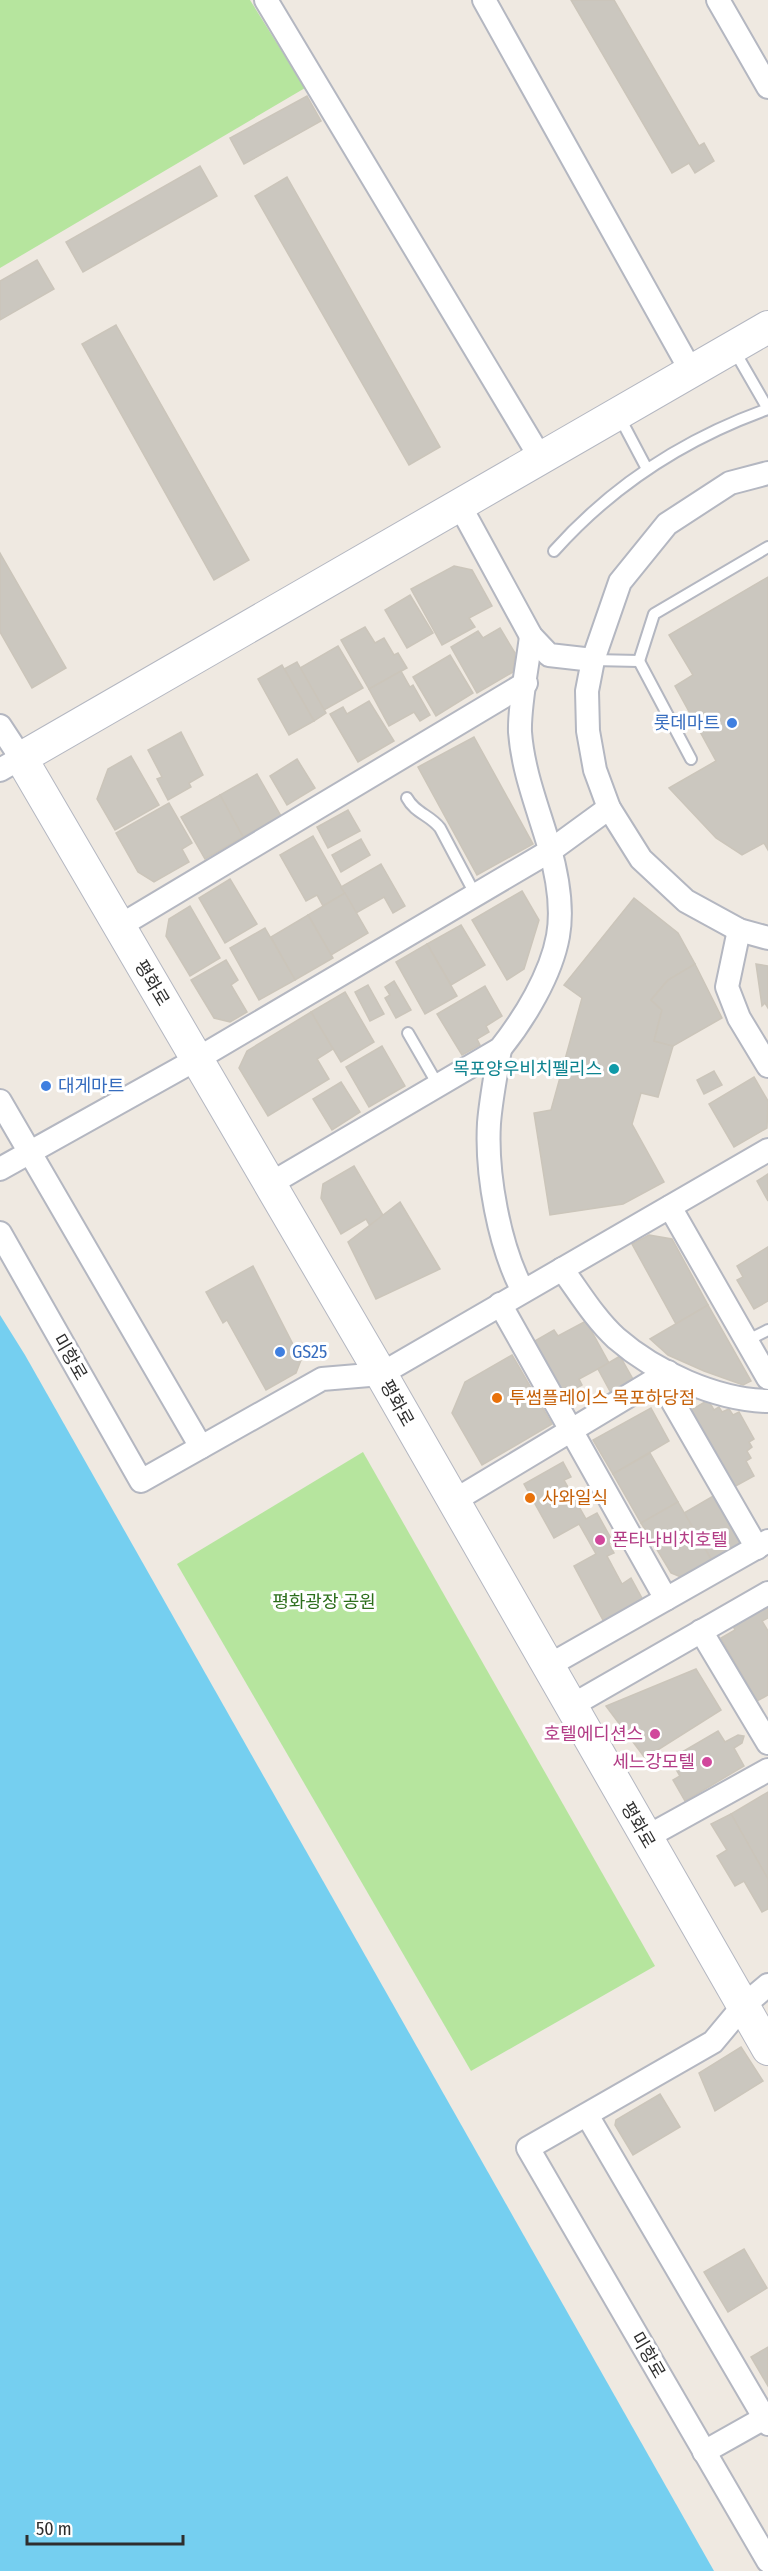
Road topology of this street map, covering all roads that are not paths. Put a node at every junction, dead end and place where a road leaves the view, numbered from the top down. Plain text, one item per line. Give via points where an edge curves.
1 (266, 0) edge
2 (484, 0) edge
3 (718, 0) edge
4 (768, 87) edge
5 (768, 327) edge
6 (733, 347) junction
7 (691, 371) junction
8 (768, 409) edge
9 (617, 413) junction
10 (540, 458) junction
11 (647, 469) junction
12 (768, 473) edge
13 (459, 504) junction
14 (768, 547) edge
15 (554, 551) dead end
16 (531, 636) junction
17 (593, 660) junction
18 (639, 661) junction
19 (526, 683) junction
20 (0, 726) edge
21 (691, 759) dead end
22 (10, 764) edge
23 (407, 798) dead end
24 (609, 808) junction
25 (550, 851) junction
26 (475, 894) junction
27 (118, 927) junction
28 (739, 930) junction
29 (768, 938) edge
30 (408, 1033) dead end
31 (500, 1049) junction
32 (196, 1059) junction
33 (768, 1066) edge
34 (438, 1085) junction
35 (0, 1101) edge
36 (768, 1150) edge
37 (30, 1152) junction
38 (0, 1169) edge
39 (270, 1184) junction
40 (670, 1207) junction
41 (0, 1233) edge
42 (562, 1269) junction
43 (523, 1291) junction
44 (500, 1304) junction
45 (768, 1330) edge
46 (746, 1341) junction
47 (381, 1374) junction
48 (663, 1375) junction
49 (768, 1378) edge
50 (768, 1401) edge
51 (570, 1431) junction
52 (201, 1447) junction
53 (452, 1503) junction
54 (762, 1544) edge
55 (768, 1593) edge
56 (666, 1599) junction
57 (701, 1631) junction
58 (548, 1666) junction
59 (571, 1706) junction
60 (768, 1743) edge
61 (768, 1770) edge
62 (645, 1838) junction
63 (768, 1985) edge
64 (743, 2006) junction
65 (768, 2049) edge
66 (587, 2115) junction
67 (767, 2419) edge
68 (704, 2452) junction
69 (768, 2561) edge

1 - 10 street
2 - 7 street
3 - 4 street
5 - 6 street
6 - 7 street
6 - 8 lane
7 - 9 street
8 - 11 lane via 699,439
9 - 10 street
9 - 11 lane
10 - 13 street
11 - 15 lane via 588,515
12 - 17 street via 730,483 667,524 620,582
13 - 16 street
13 - 22 street
14 - 18 lane via 654,614
16 - 17 street via 549,655
16 - 19 street
17 - 18 lane
17 - 24 street via 587,691 588,731 595,770
18 - 21 lane
19 - 25 street via 520,730 528,784
19 - 27 street
20 - 22 street
22 - 27 street, 평화로
23 - 26 lane via 412,807 440,828
24 - 25 street
24 - 28 street via 642,859 686,901
25 - 26 street
25 - 31 street via 558,888 558,936 546,973 514,1032
26 - 32 street
27 - 32 street, 평화로
28 - 29 street
28 - 33 street via 727,987 739,1018
30 - 34 lane
31 - 34 street
31 - 43 street via 489,1124 491,1168 496,1208
32 - 37 street
32 - 39 street, 평화로
34 - 39 street
35 - 37 street
36 - 40 street
37 - 38 street
37 - 52 street
39 - 47 street, 평화로
40 - 42 street
40 - 46 street
41 - 52 street, 미항로 via 141,1481
42 - 43 street
42 - 48 street via 615,1338
43 - 44 street
44 - 47 street
44 - 51 street
45 - 46 lane
46 - 49 street
47 - 52 street via 322,1379
47 - 53 street, 평화로
48 - 50 street via 720,1393
48 - 51 street
48 - 54 street
51 - 53 street
51 - 56 street
53 - 58 street, 평화로
54 - 56 street
55 - 57 street
56 - 58 street
57 - 59 street
57 - 60 street
58 - 59 street, 평화로
59 - 62 street, 평화로
61 - 62 street
62 - 64 street, 평화로
63 - 64 street
64 - 65 street, 평화로
64 - 66 street via 713,2042
66 - 67 street
66 - 68 street, 미항로 via 528,2148
67 - 68 street
68 - 69 street, 미항로

